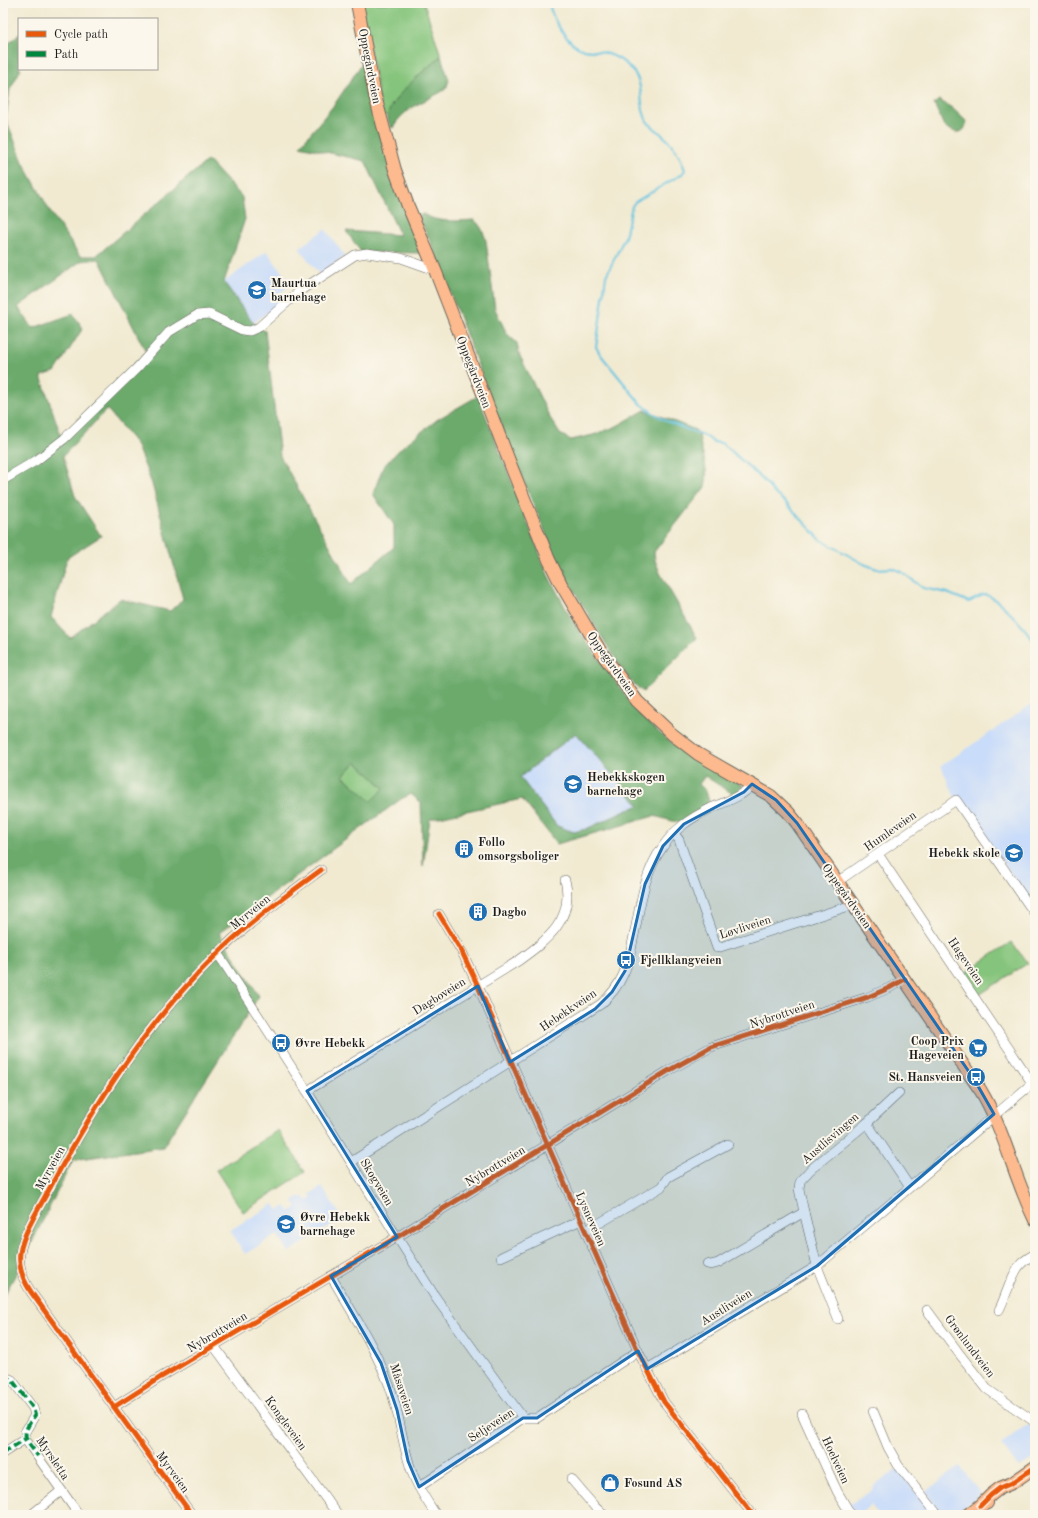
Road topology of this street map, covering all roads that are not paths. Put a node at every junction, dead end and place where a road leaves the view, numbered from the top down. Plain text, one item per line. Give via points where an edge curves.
1 (357, 3) edge
2 (435, 270) junction
3 (3, 480) edge
4 (752, 784) junction
5 (674, 833) junction
6 (878, 854) junction
7 (321, 870) dead end
8 (564, 880) dead end
9 (837, 882) junction
10 (852, 904) junction
11 (439, 914) dead end
12 (1035, 914) edge
13 (217, 954) junction
14 (904, 979) junction
15 (478, 986) junction
16 (510, 1062) junction
17 (1034, 1082) edge
18 (307, 1091) junction
19 (899, 1093) dead end
20 (994, 1114) junction
21 (867, 1123) junction
22 (728, 1144) dead end
23 (548, 1145) junction
24 (351, 1162) junction
25 (909, 1186) junction
26 (804, 1212) junction
27 (581, 1220) junction
28 (1035, 1220) edge
29 (586, 1231) junction
30 (397, 1237) junction
31 (1035, 1254) edge
32 (502, 1257) dead end
33 (707, 1264) dead end
34 (817, 1266) junction
35 (331, 1276) junction
36 (927, 1310) dead end
37 (999, 1310) dead end
38 (838, 1318) dead end
39 (214, 1346) junction
40 (638, 1351) junction
41 (647, 1369) junction
42 (3, 1380) edge
43 (114, 1407) junction
44 (873, 1411) dead end
45 (802, 1414) dead end
46 (523, 1418) junction
47 (1035, 1422) edge
48 (25, 1439) junction
49 (3, 1453) edge
50 (1035, 1467) edge
51 (571, 1479) dead end
52 (419, 1487) junction
53 (61, 1491) junction
54 (31, 1515) edge
55 (79, 1515) edge
56 (192, 1515) edge
57 (338, 1515) edge
58 (435, 1515) edge
59 (604, 1515) edge
60 (752, 1515) edge
61 (851, 1515) edge
62 (938, 1515) edge
63 (968, 1515) edge

1 - 2 main road, Oppegårdveien via 375,96 393,162
2 - 3 street via 401,258 367,253 355,255 301,290 259,327 250,331 242,330 209,314 197,315 169,332 137,368 64,439 37,460
2 - 4 main road, Oppegårdveien via 549,560 601,652 637,701 672,734 698,754
4 - 5 street, Hebekkveien via 744,792 692,819
4 - 9 main road, Oppegårdveien via 772,796 788,812
5 - 10 street, Løvliveien via 679,840 717,948
5 - 16 street, Hebekkveien via 659,851 650,869 627,965 612,992 595,1009
6 - 9 street, Humleveien
6 - 12 street, Humleveien via 956,800
6 - 17 street, Hageveien
7 - 13 street, Myrveien via 257,918
8 - 15 street, Dagboveien via 567,903 554,931 518,961
9 - 10 main road, Oppegårdveien
10 - 14 main road, Oppegårdveien
11 - 15 street, Lysneveien via 462,952
13 - 18 street, Skogveien
13 - 43 street, Myrveien via 156,1021 119,1072 60,1169 21,1249 19,1262 31,1292
14 - 20 main road, Oppegårdveien via 978,1085
14 - 23 street, Nybrottveien via 868,996 711,1047
15 - 16 street, Lysneveien
15 - 18 street, Dagboveien
16 - 23 street, Lysneveien
16 - 24 street, Hebekkveien
17 - 20 street, Austliveien
18 - 24 street, Skogveien
19 - 21 street, Austlisvingen
20 - 25 street, Austliveien
20 - 28 main road, Oppegårdveien
21 - 25 street
21 - 26 street, Austlisvingen via 800,1181 799,1189
22 - 29 street, Lysneveien via 668,1177 661,1187
23 - 27 street, Lysneveien
23 - 30 street, Nybrottveien
24 - 30 street, Skogveien
25 - 34 street, Austliveien
26 - 33 street via 718,1263
26 - 34 street, Austlisvingen
27 - 29 street, Lysneveien
27 - 32 street, Lysneveien
29 - 40 street, Lysneveien
30 - 35 street, Nybrottveien
30 - 46 street, Skogveien via 436,1298
31 - 37 street via 1022,1262 1016,1270
34 - 38 street
34 - 41 street, Austliveien
35 - 39 street, Nybrottveien
35 - 52 street, Måsaveien via 381,1363 397,1410 408,1461
36 - 47 street, Grønlundveien via 987,1389
39 - 43 street, Nybrottveien
39 - 57 street, Kongleveien
40 - 41 street, Lysneveien
40 - 46 street, Seljeveien via 537,1418
41 - 60 street, Lysneveien via 664,1402
42 - 48 street, Myrsletta via 12,1380 33,1408 35,1415 25,1432
43 - 56 street, Myrveien
44 - 62 street via 898,1465
45 - 61 street, Hoelveien via 837,1491
46 - 52 street, Seljeveien
48 - 49 street, Myrsletta
48 - 53 street, Myrsletta
50 - 63 main road via 1012,1483 1004,1493
51 - 59 street
52 - 58 street, Måsaveien
53 - 54 street, Myrsletta
53 - 55 street, Myrsletta

